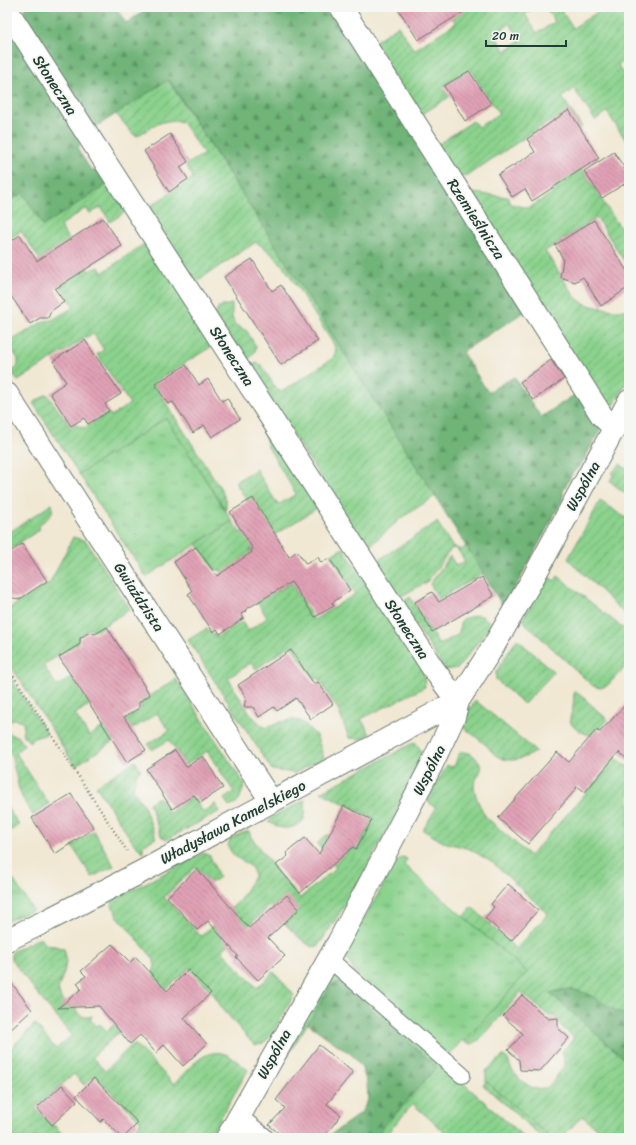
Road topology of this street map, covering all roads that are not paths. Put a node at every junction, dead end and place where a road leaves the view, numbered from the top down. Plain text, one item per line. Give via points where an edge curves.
1 (341, 7) edge
2 (7, 10) edge
3 (7, 394) edge
4 (629, 401) edge
5 (615, 427) junction
6 (458, 701) junction
7 (271, 802) junction
8 (7, 940) edge
9 (328, 958) junction
10 (462, 1075) dead end
11 (238, 1119) junction
12 (227, 1138) edge
13 (262, 1138) edge

1 - 5 street, Rzemieślnicza via 602,416
2 - 6 street, Słoneczna via 432,667
3 - 7 street, Gwiaździsta
4 - 5 street, Wspólna
5 - 6 street, Wspólna via 532,580
6 - 7 street, Władysława Kamelskiego
6 - 9 street, Wspólna via 454,717 431,766
7 - 8 street, Władysława Kamelskiego
9 - 10 lane
9 - 11 street, Wspólna
11 - 12 street, Wspólna
11 - 13 street

